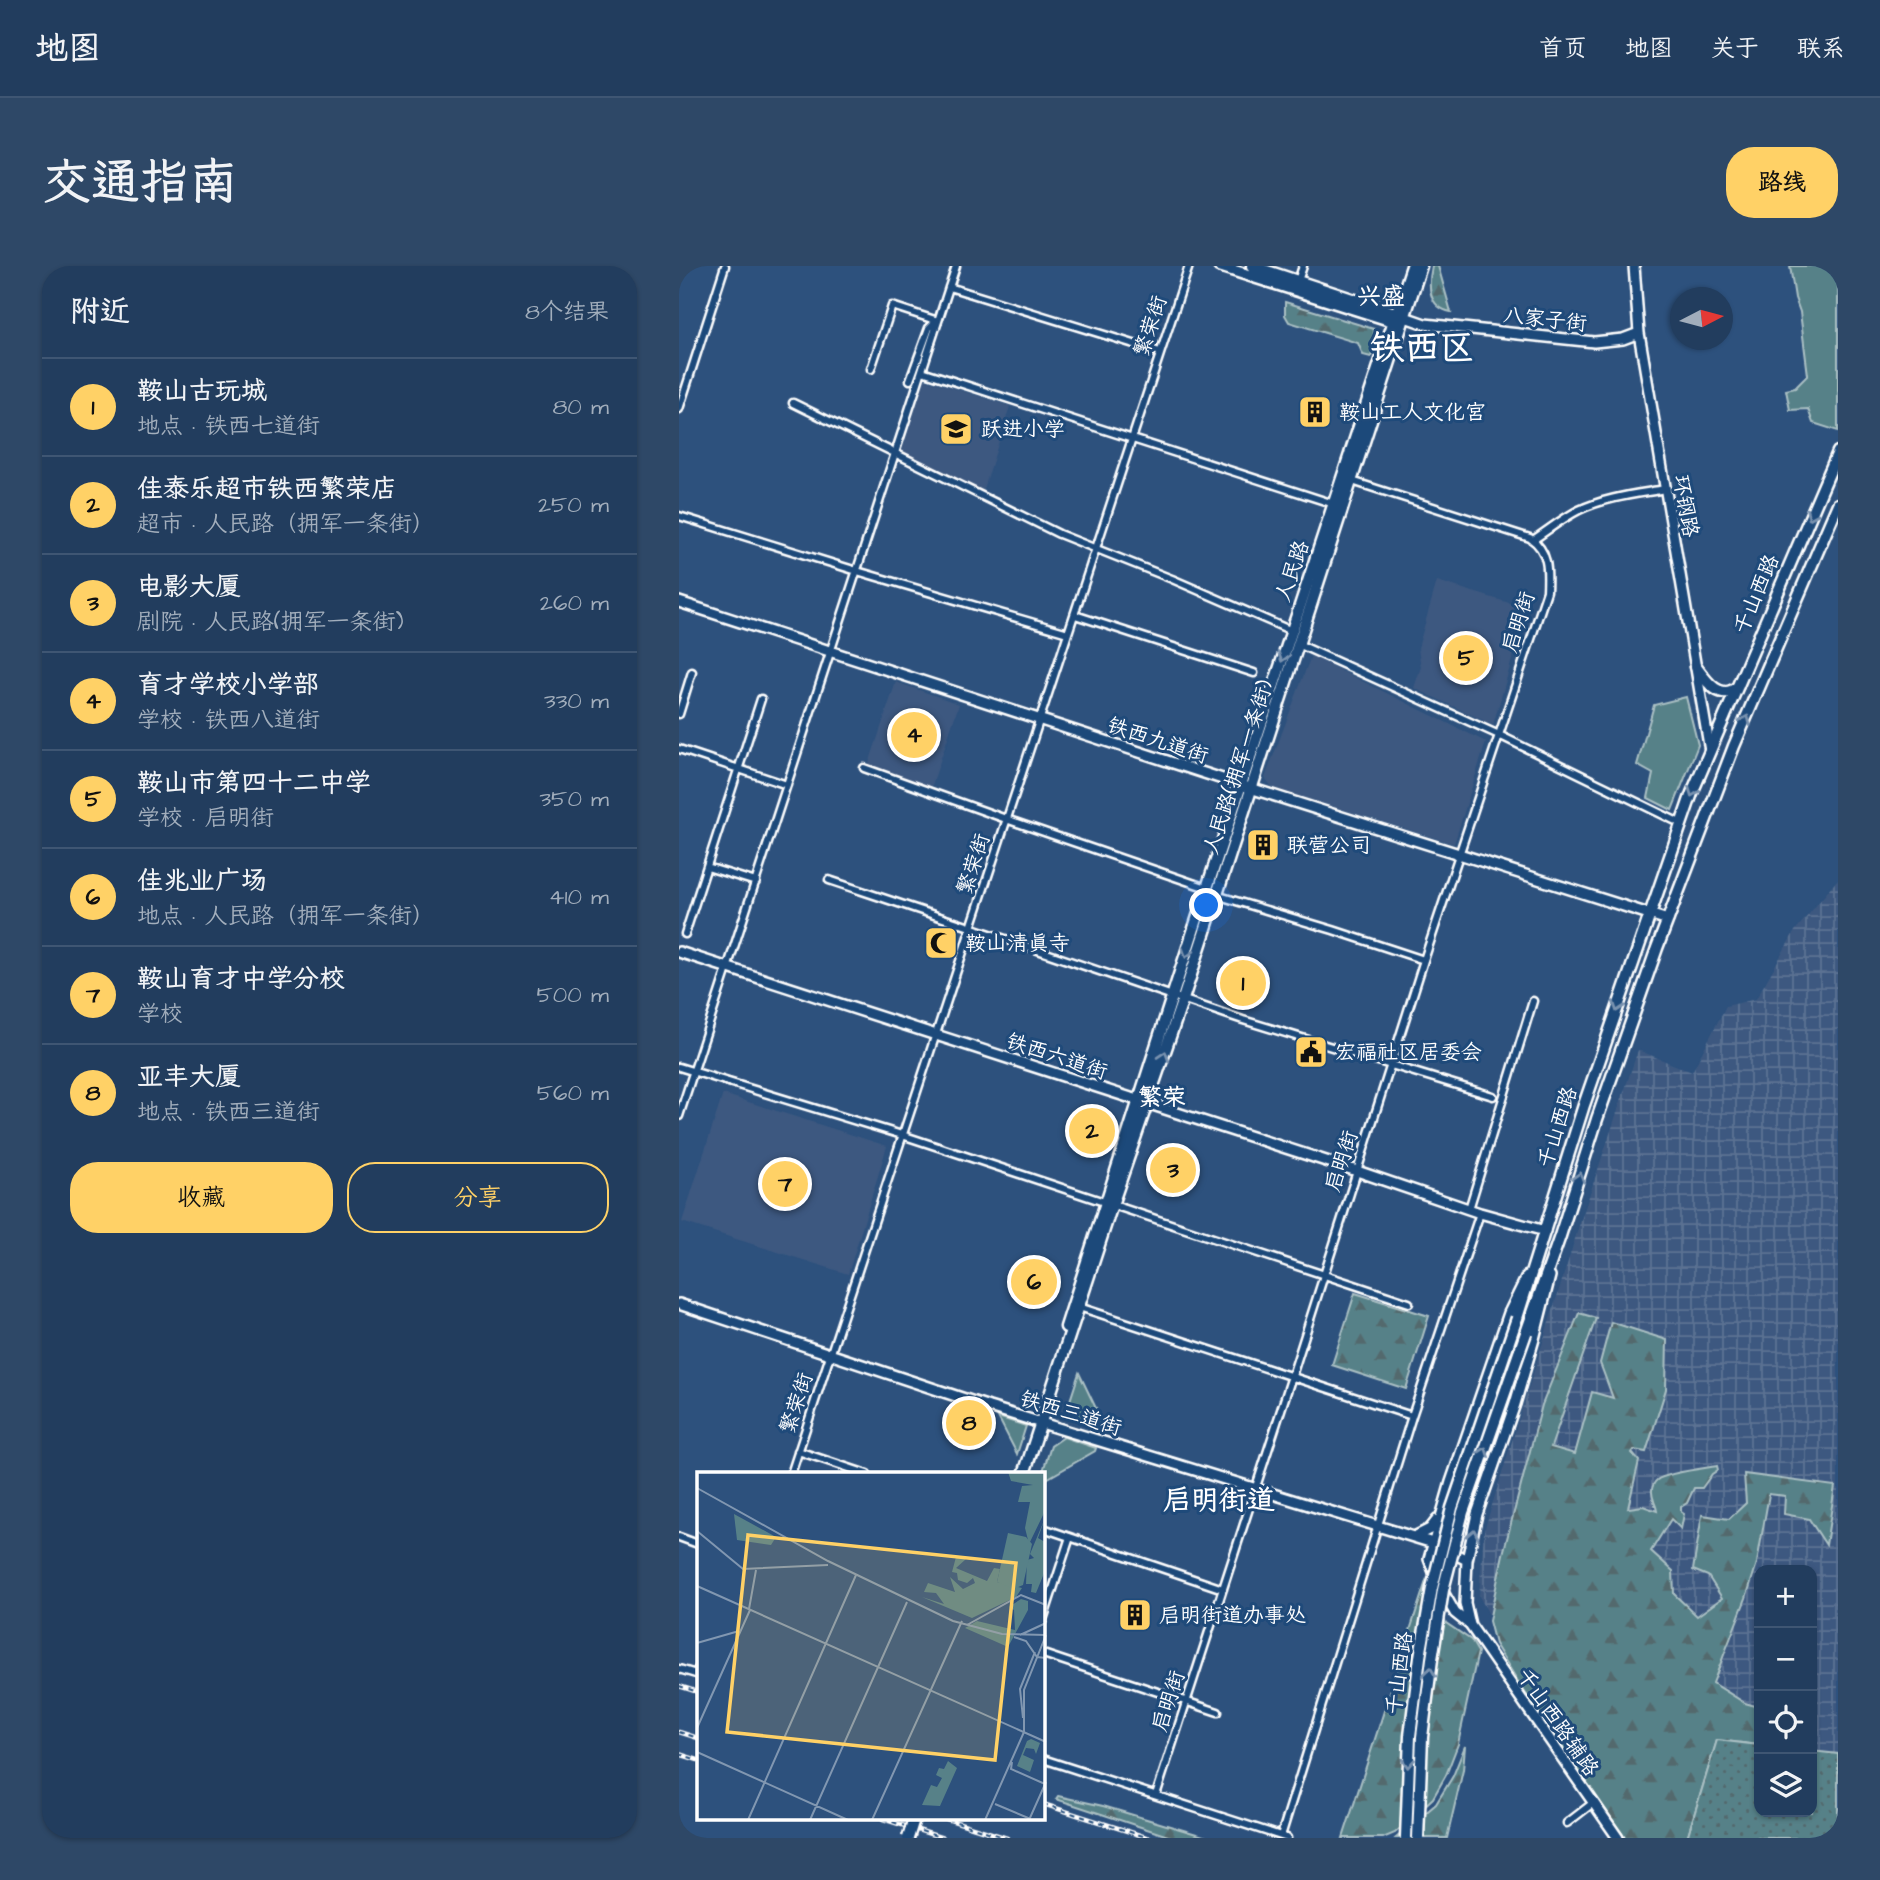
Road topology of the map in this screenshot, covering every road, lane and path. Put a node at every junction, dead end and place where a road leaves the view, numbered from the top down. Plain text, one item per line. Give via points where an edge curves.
1 (725, 266) edge
2 (956, 266) edge
3 (1189, 266) edge
4 (1219, 266) edge
5 (1252, 266) edge
6 (1303, 266) edge
7 (1412, 266) edge
8 (1421, 266) edge
9 (1634, 266) edge
10 (1268, 269) edge
11 (1298, 281) junction
12 (949, 287) junction
13 (1400, 319) junction
14 (938, 321) junction
15 (1639, 333) junction
16 (1160, 352) junction
17 (871, 369) dead end
18 (922, 371) junction
19 (910, 380) dead end
20 (793, 403) dead end
21 (679, 409) edge
22 (1132, 439) junction
23 (1838, 452) edge
24 (895, 453) junction
25 (1352, 481) junction
26 (1665, 489) junction
27 (1334, 504) junction
28 (1838, 504) edge
29 (679, 516) edge
30 (1533, 541) junction
31 (1096, 549) junction
32 (857, 571) junction
33 (679, 602) edge
34 (1075, 615) junction
35 (1292, 631) junction
36 (1068, 633) junction
37 (1298, 643) junction
38 (830, 652) junction
39 (1696, 667) junction
40 (692, 672) dead end
41 (1254, 673) dead end
42 (1738, 685) junction
43 (761, 699) dead end
44 (679, 714) edge
45 (1039, 719) junction
46 (1499, 735) junction
47 (679, 749) edge
48 (1710, 751) junction
49 (864, 768) dead end
50 (739, 769) junction
51 (787, 785) junction
52 (1246, 786) junction
53 (1006, 820) junction
54 (1682, 824) junction
55 (1460, 854) junction
56 (707, 867) junction
57 (829, 880) dead end
58 (756, 882) junction
59 (1207, 888) junction
60 (1216, 895) junction
61 (1650, 914) junction
62 (1668, 920) junction
63 (970, 927) junction
64 (685, 934) dead end
65 (679, 952) edge
66 (1424, 960) junction
67 (728, 968) junction
68 (1178, 997) junction
69 (1533, 1001) dead end
70 (934, 1035) junction
71 (1390, 1066) junction
72 (679, 1067) edge
73 (694, 1072) junction
74 (1493, 1096) dead end
75 (1143, 1103) junction
76 (679, 1116) edge
77 (902, 1135) junction
78 (1357, 1171) junction
79 (1109, 1203) junction
80 (1469, 1209) junction
81 (1480, 1213) junction
82 (1545, 1231) junction
83 (1560, 1236) junction
84 (1539, 1248) junction
85 (1324, 1274) junction
86 (1409, 1303) dead end
87 (679, 1304) edge
88 (1079, 1307) junction
89 (830, 1354) junction
90 (1292, 1376) junction
91 (1412, 1416) junction
92 (1038, 1421) junction
93 (798, 1451) junction
94 (792, 1472) edge
95 (861, 1472) edge
96 (1025, 1472) edge
97 (1255, 1488) junction
98 (1443, 1509) junction
99 (1378, 1527) junction
100 (1045, 1529) edge
101 (1070, 1537) junction
102 (679, 1538) edge
103 (1414, 1538) junction
104 (1433, 1543) junction
105 (697, 1544) edge
106 (1429, 1559) junction
107 (1467, 1560) junction
108 (1223, 1589) junction
109 (1045, 1614) edge
110 (1470, 1625) junction
111 (1045, 1655) edge
112 (679, 1669) edge
113 (697, 1672) edge
114 (1187, 1701) junction
115 (1218, 1712) dead end
116 (1045, 1760) edge
117 (1156, 1795) junction
118 (1593, 1803) junction
119 (914, 1820) edge
120 (1567, 1824) dead end
121 (1284, 1837) edge
122 (908, 1838) edge
123 (1406, 1838) edge
124 (1418, 1838) edge
125 (1618, 1838) edge

1 - 21 street
2 - 12 street
3 - 16 street, 繁荣街
4 - 13 main road
5 - 10 main road
6 - 11 street
7 - 13 main road, 人民路
8 - 13 main road, 人民路(拥军一条街)
9 - 15 main road, 环钢路
10 - 11 main road
11 - 13 main road
12 - 14 street
12 - 16 street
13 - 15 main road, 八家子街 via 1594,342
13 - 25 main road, 人民路(拥军一条街)
13 - 27 main road, 人民路
14 - 17 street via 892,306
14 - 18 street
14 - 19 street via 929,328
15 - 26 main road, 环钢路
16 - 22 street, 繁荣街
18 - 22 street
18 - 24 street
20 - 24 street
22 - 27 street
22 - 31 street, 繁荣街
23 -> 42 main road, 千山西路
24 - 31 street
24 - 32 street
25 - 30 street
25 - 37 main road, 人民路(拥军一条街)
26 - 30 street via 1593,504
26 - 39 main road, 环钢路
27 - 35 main road, 人民路
62 -> 28 main road, 千山西路 via 1734,746
29 - 32 street
30 - 46 street, 启明街 via 1545,555 1547,591
31 - 34 street, 繁荣街
31 - 35 street
32 - 36 street
32 - 38 street
33 - 38 main road, 铁西九道街
34 - 36 street, 繁荣街
34 - 41 street
35 -> 52 main road, 人民路
36 - 45 street, 繁荣街
37 - 46 street
37 - 52 main road, 人民路(拥军一条街)
38 - 45 main road, 铁西九道街
38 - 51 street
39 - 42 main road via 1707,682 1724,693
39 - 48 main road, 环钢路
40 - 44 street
42 - 48 main road, 千山西路
43 - 50 street
45 - 52 main road, 铁西九道街
45 - 53 street, 繁荣街
46 - 54 street
46 - 55 street, 启明街
47 - 50 street
48 -> 54 main road, 千山西路
49 - 53 street
50 - 51 street
50 - 56 street
51 - 58 street
52 - 55 main road, 铁西九道街
52 - 59 main road, 人民路
52 - 60 main road, 人民路(拥军一条街)
53 - 59 street
53 - 63 street, 繁荣街
54 - 61 main road, 千山西路
55 - 61 main road, 铁西九道街
55 - 66 street, 启明街
56 - 58 street
56 - 64 street
57 - 63 street
58 - 67 street
59 -> 68 main road, 人民路
60 - 66 street
60 - 68 main road, 人民路(拥军一条街)
61 - 62 main road, 铁西九道街
61 -> 82 main road, 千山西路
83 -> 62 main road, 千山西路
63 - 68 street
63 - 70 street, 繁荣街
65 - 67 main road, 铁西六道街
66 - 71 street, 启明街
67 - 70 main road, 铁西六道街
67 - 73 street
68 - 71 street
68 - 75 main road, 人民路(拥军一条街)
69 - 80 street
70 - 75 main road, 铁西六道街
70 - 77 street, 繁荣街
71 - 74 street
71 - 78 street, 启明街
72 - 73 street
73 - 76 street
73 - 77 street
75 - 78 main road, 铁西六道街
75 - 79 main road, 人民路(拥军一条街)
77 - 79 street
77 - 89 street, 繁荣街
78 - 80 main road, 铁西六道街
78 - 85 street, 启明街
79 - 85 street
79 - 88 main road, 人民路(拥军一条街)
79 - 92 main road
80 - 81 main road, 铁西六道街
81 - 82 main road, 铁西六道街
81 - 91 street
82 - 84 main road, 千山西路
107 -> 83 main road
124 -> 83 main road, 千山西路, bridge via 1422,1737 1443,1590 1463,1512
84 - 98 main road via 1509,1314
84 -> 123 main road, 千山西路, bridge via 1452,1508 1432,1588 1410,1736
85 - 86 street
85 - 90 street, 启明街
87 - 89 main road, 铁西三道街
88 - 90 street
88 - 92 main road, 人民路(拥军一条街)
89 - 92 main road, 铁西三道街
89 - 93 street, 繁荣街
90 - 91 street
90 - 97 street, 启明街
91 - 99 street
92 - 96 main road
92 - 97 main road, 铁西三道街
93 - 94 street, 繁荣街
93 - 95 street
97 - 99 main road, 铁西三道街
97 - 108 street, 启明街
98 - 103 main road via 1430,1529
98 - 104 main road
99 - 103 main road, 铁西三道街
99 - 121 street
100 - 101 street
101 - 108 street
101 - 109 street
102 - 105 street
103 - 104 main road, 铁西三道街
103 - 106 main road, 千山西路辅路
104 - 106 main road
104 - 107 main road, 铁西三道街
106 - 110 main road, 千山西路辅路 via 1455,1613
107 - 110 main road via 1465,1602
108 - 114 street, 启明街
110 - 118 main road, 千山西路辅路
111 - 114 street
112 - 113 street
114 - 115 street
114 - 117 street, 启明街
116 - 117 street
117 - 121 street
118 - 120 street
118 - 125 main road, 千山西路辅路
119 - 122 main road, bridge

